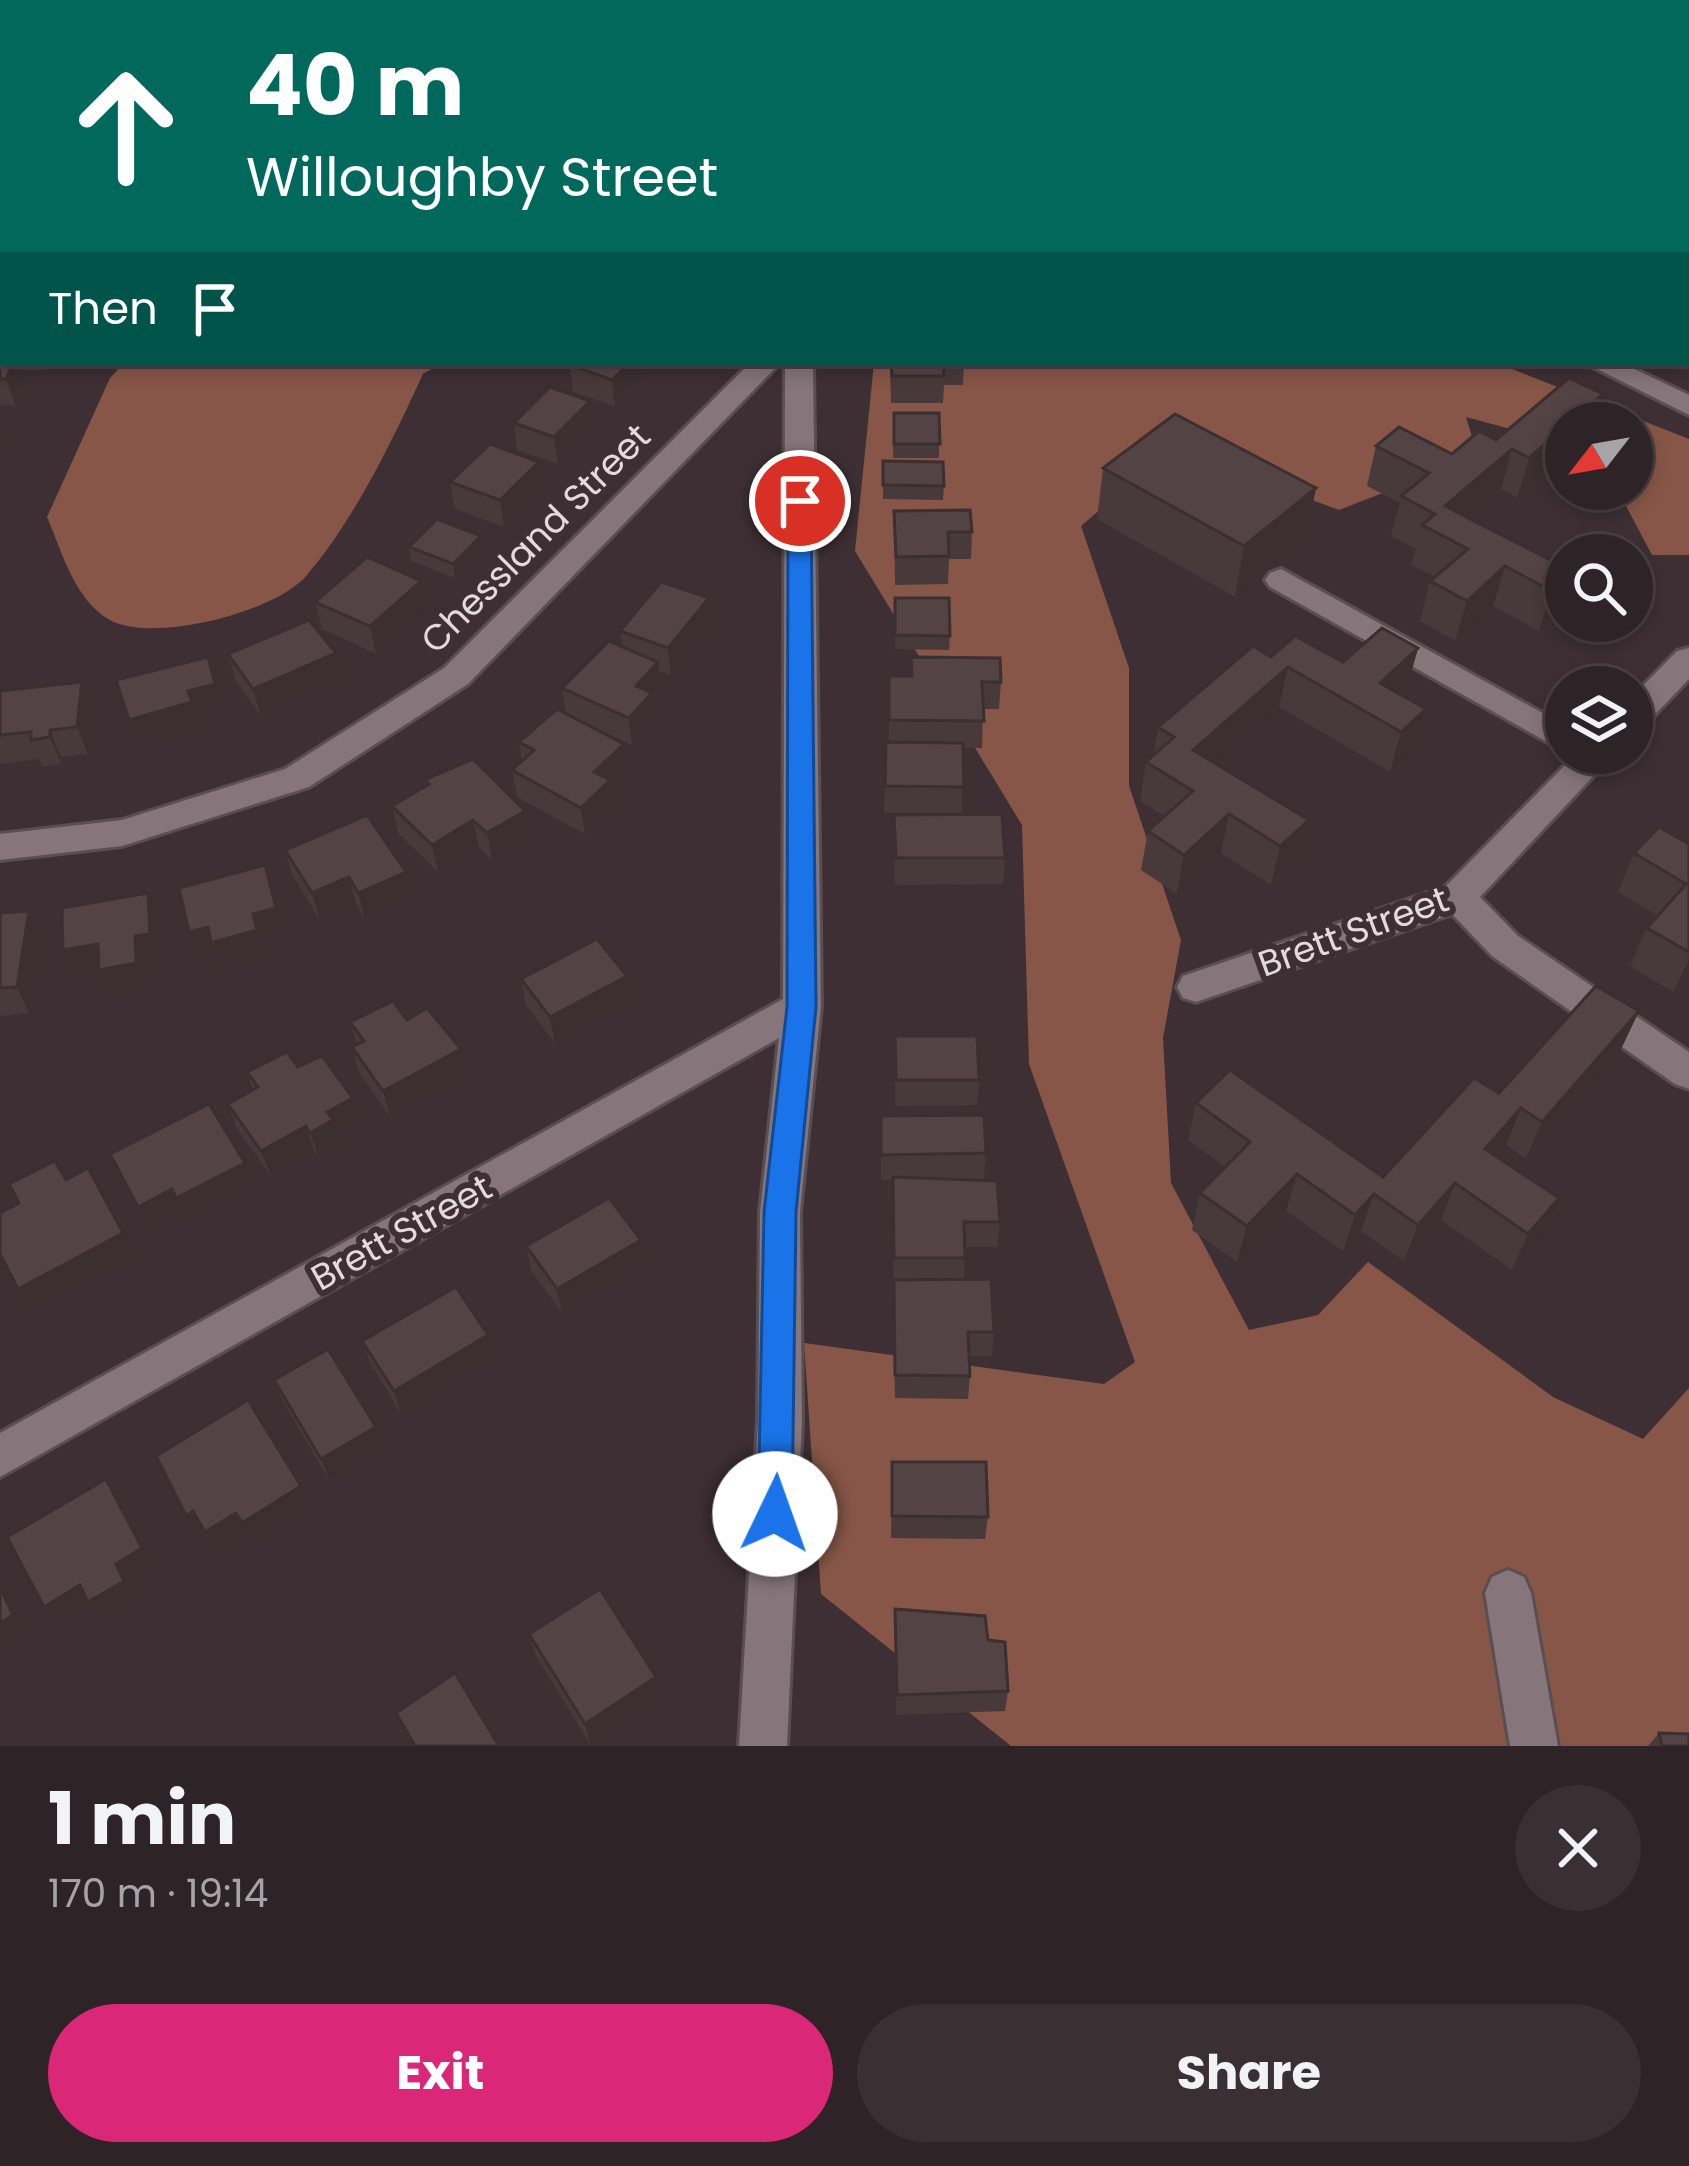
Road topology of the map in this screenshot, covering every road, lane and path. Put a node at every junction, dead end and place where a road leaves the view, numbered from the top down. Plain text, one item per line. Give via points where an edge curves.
1 (763, 366) edge
2 (799, 366) edge
3 (1605, 366) edge
4 (1689, 406) edge
5 (1281, 580) dead end
6 (1689, 659) edge
7 (1653, 696) edge
8 (1545, 728) edge
9 (1566, 774) edge
10 (0, 847) edge
11 (1458, 897) junction
12 (1196, 987) dead end
13 (802, 1007) junction
14 (1689, 1073) edge
15 (0, 1456) edge
16 (1508, 1593) dead end
17 (763, 1746) edge
18 (1534, 1746) edge

1 - 10 street, Chessland Street via 456,676 297,778 122,832
2 - 13 street
3 - 4 street
5 - 8 street
6 - 7 street
9 - 11 street, Brett Street
11 - 12 street, Brett Street
11 - 14 street via 1505,946
13 - 15 street, Brett Street
13 - 17 street via 780,1212 780,1421
16 - 18 street

